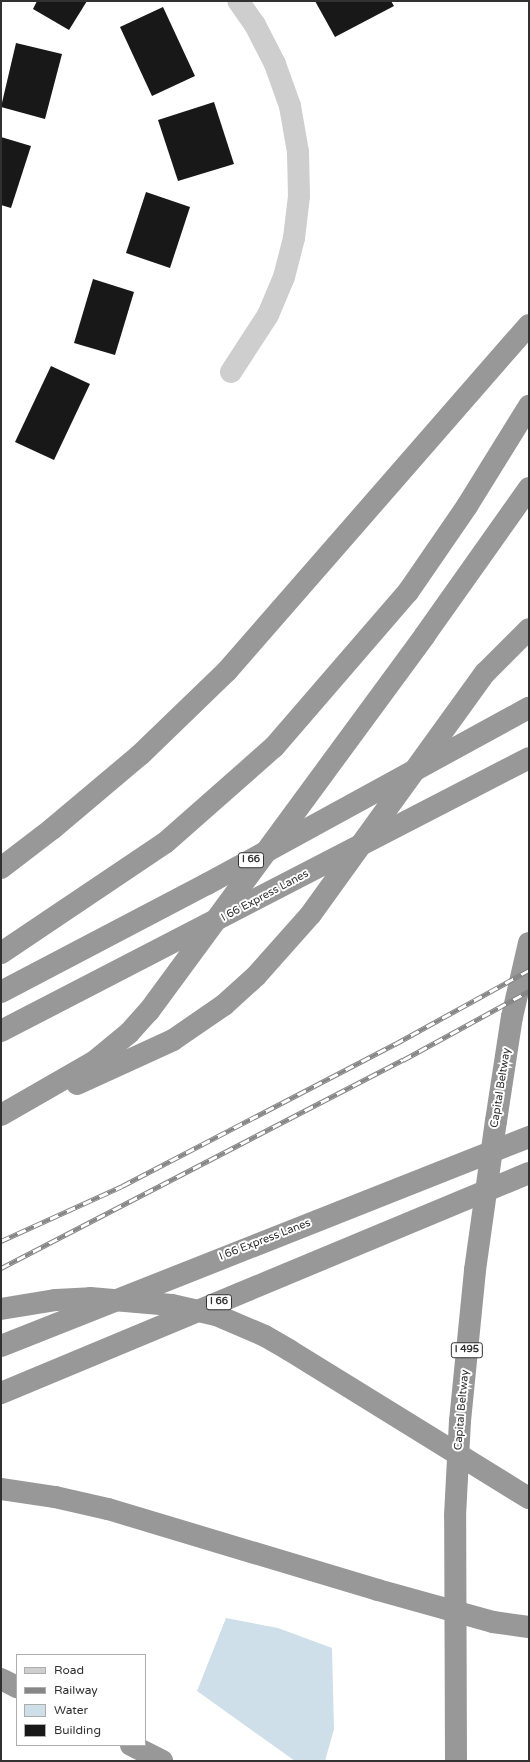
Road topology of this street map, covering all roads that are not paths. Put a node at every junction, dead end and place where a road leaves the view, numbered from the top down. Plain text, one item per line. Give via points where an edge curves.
1 (238, 1) edge
2 (529, 326) edge
3 (232, 372) dead end
4 (529, 406) edge
5 (529, 488) edge
6 (529, 629) edge
7 (529, 708) edge
8 (529, 758) edge
9 (1, 868) edge
10 (529, 943) edge
11 (1, 953) edge
12 (1, 992) edge
13 (1, 1031) edge
14 (1, 1116) edge
15 (529, 1137) edge
16 (529, 1173) edge
17 (1, 1309) edge
18 (1, 1346) edge
19 (1, 1393) edge
20 (1, 1489) edge
21 (529, 1498) edge
22 (529, 1627) edge
23 (1, 1678) edge
24 (16, 1686) edge
25 (133, 1746) edge
26 (162, 1761) edge
27 (456, 1761) edge

1 - 3 street via 255,25 276,64 290,106 298,152 299,196 294,238 284,277 268,315
2 - 9 highway via 227,671 140,755
4 - 11 highway via 467,506 408,592 274,747 165,843
5 - 14 highway via 425,636 166,990 129,1033 95,1061
6 - 14 highway via 485,673 311,914 256,976 201,1022 142,1056
7 - 12 highway, I 66 via 207,884
8 - 13 highway, I 66 Express Lanes via 85,990
10 - 27 highway, Capital Beltway / I 495 via 512,1017 474,1270 461,1413 455,1516
15 - 18 highway, I 66 Express Lanes
16 - 19 highway, I 66
17 - 21 highway via 56,1300 90,1298 172,1305 216,1315 290,1350
20 - 22 highway via 55,1497 122,1512 378,1590 493,1622
23 - 24 highway
25 - 26 highway

